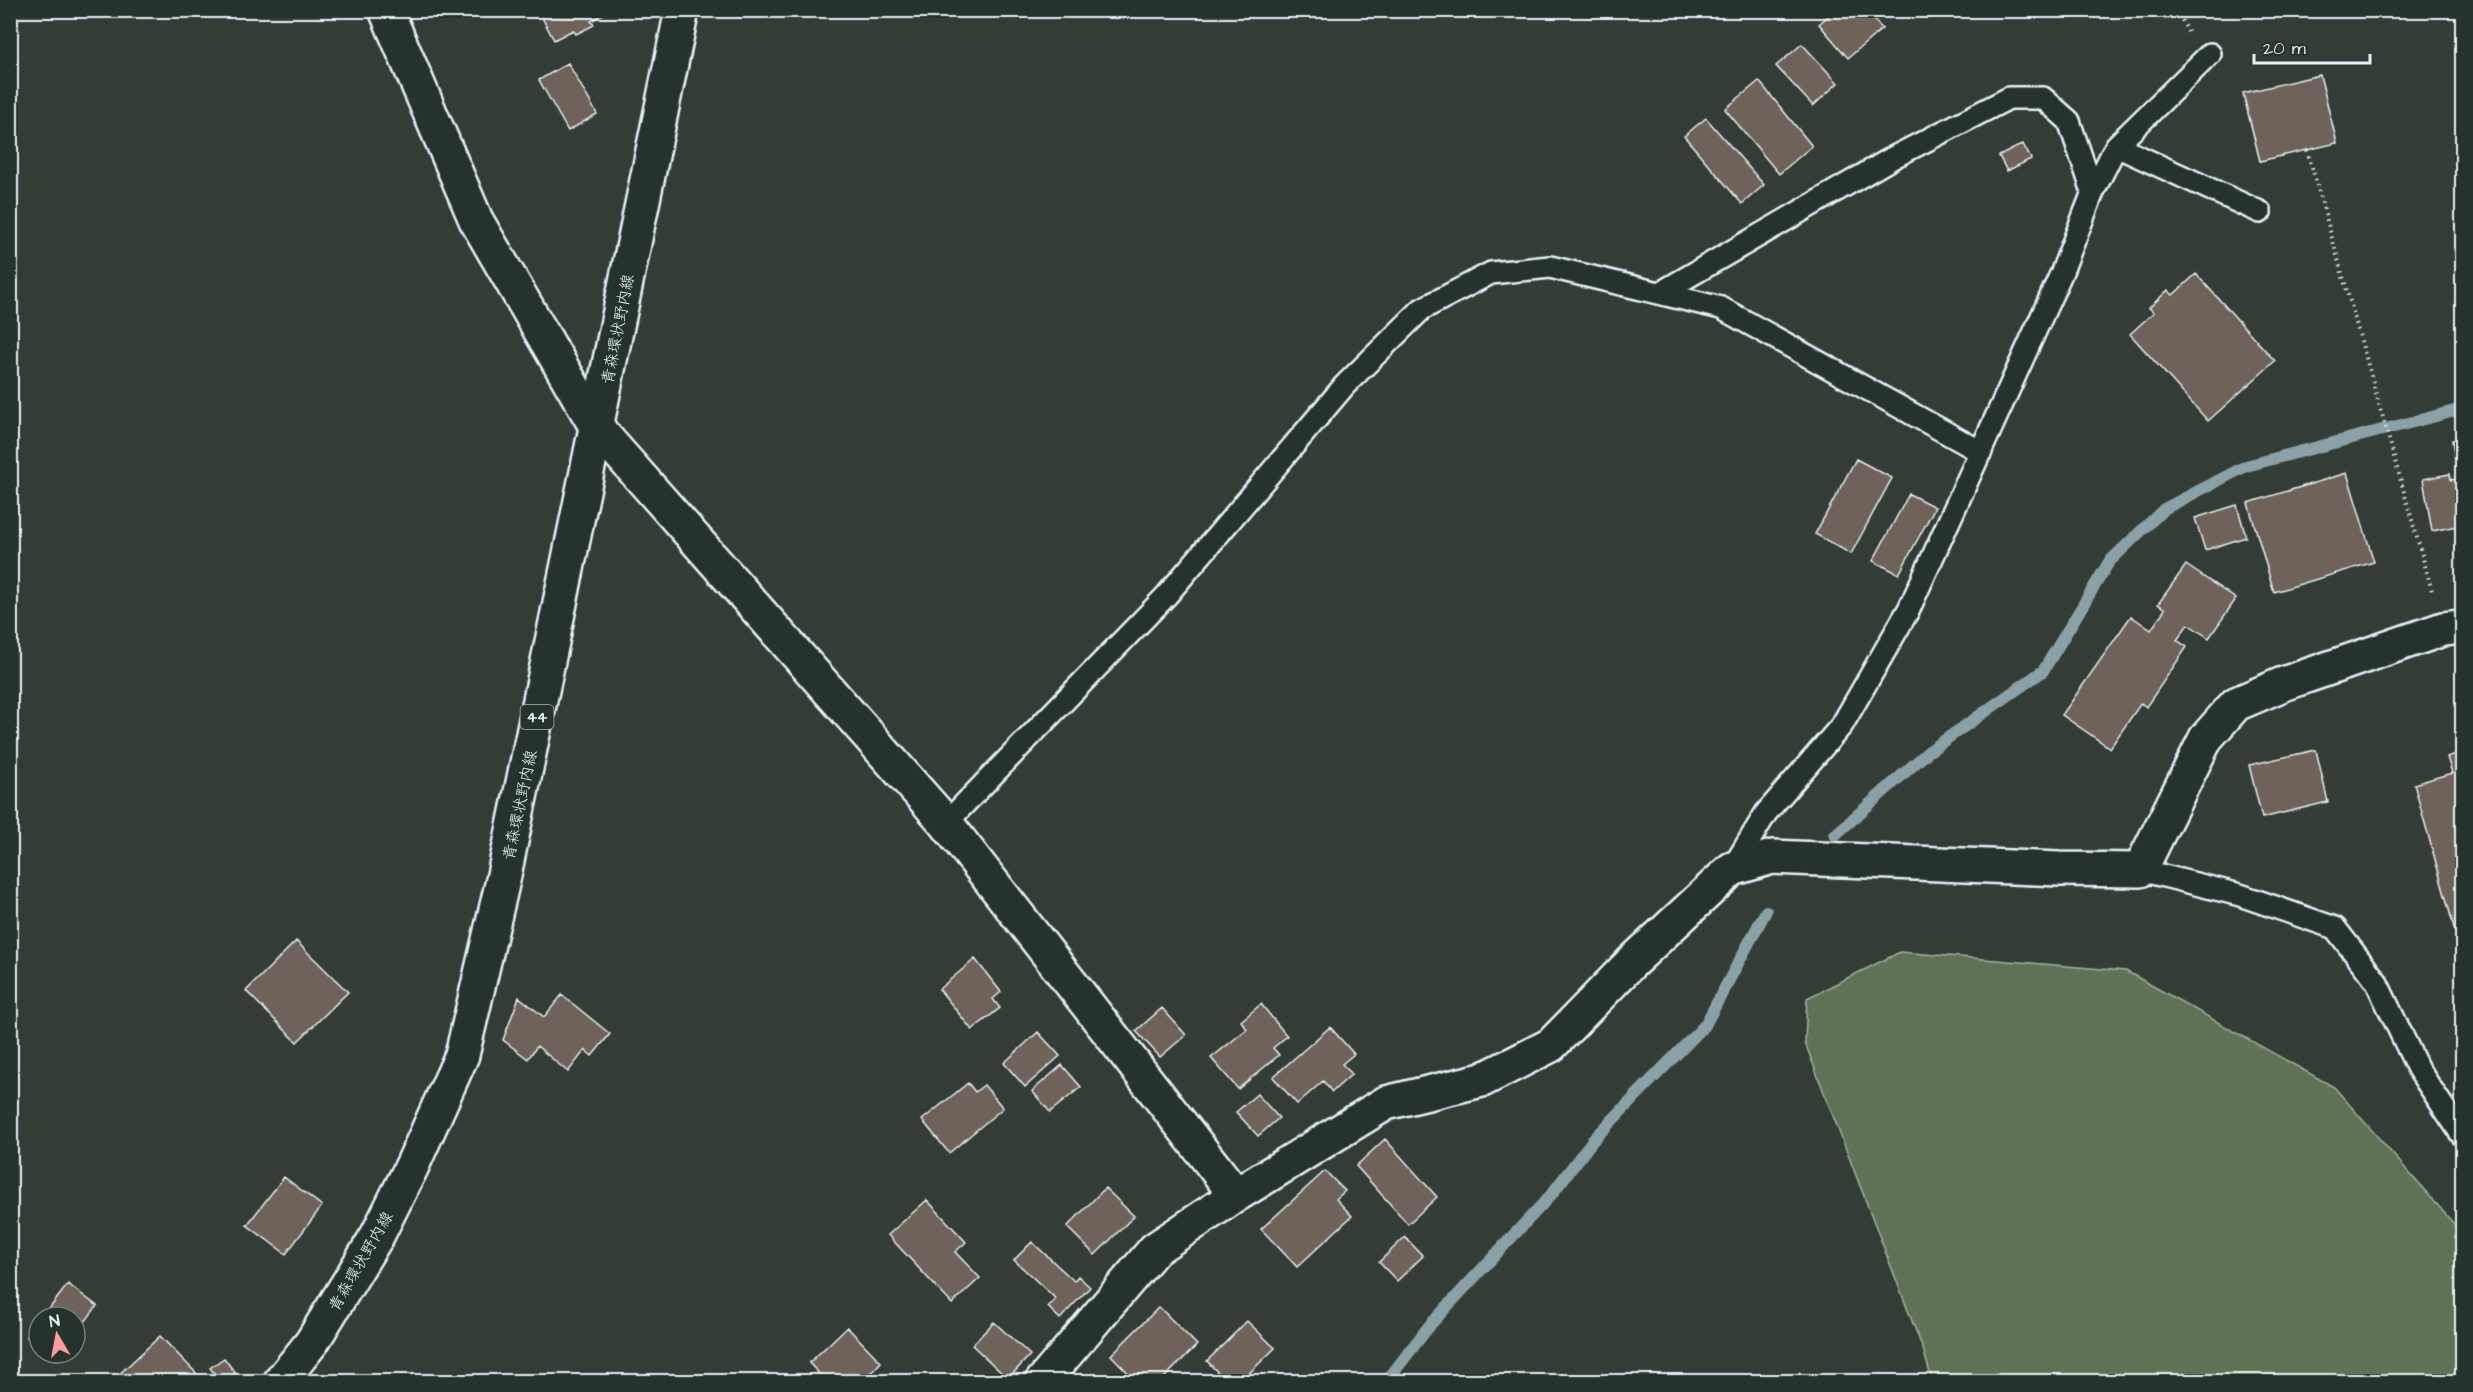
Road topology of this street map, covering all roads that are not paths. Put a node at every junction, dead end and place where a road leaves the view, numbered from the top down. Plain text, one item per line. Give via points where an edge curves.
1 (386, 10) edge
2 (682, 10) edge
3 (2210, 54) dead end
4 (2116, 146) junction
5 (2093, 192) junction
6 (2259, 212) dead end
7 (1660, 293) junction
8 (597, 428) junction
9 (1981, 452) junction
10 (2453, 628) edge
11 (946, 823) junction
12 (1732, 869) junction
13 (2140, 870) junction
14 (2463, 1134) edge
15 (1236, 1195) junction
16 (280, 1382) edge
17 (1042, 1382) edge

1 - 8 street via 476,220
2 - 8 street, 青森環状野内線 / 44
3 - 4 lane
4 - 5 lane
4 - 6 lane
5 - 7 lane via 2069,121 2043,98 2009,98 1894,157
5 - 9 lane via 2061,274
7 - 9 lane via 1721,308
7 - 11 lane via 1550,267 1491,273 1422,309 1345,385 1166,596
8 - 11 street
8 - 16 street, 青森環状野内線 / 44 via 503,880 462,1055 377,1236 312,1342
9 - 12 lane via 1909,609 1842,725 1766,813
10 - 13 street via 2283,684 2235,704 2206,738
11 - 15 street
12 - 13 street via 1772,857
12 - 15 street via 1631,963 1551,1045 1482,1080 1386,1103
13 - 14 lane via 2240,895 2335,928 2376,981 2418,1069
15 - 17 street via 1155,1249

